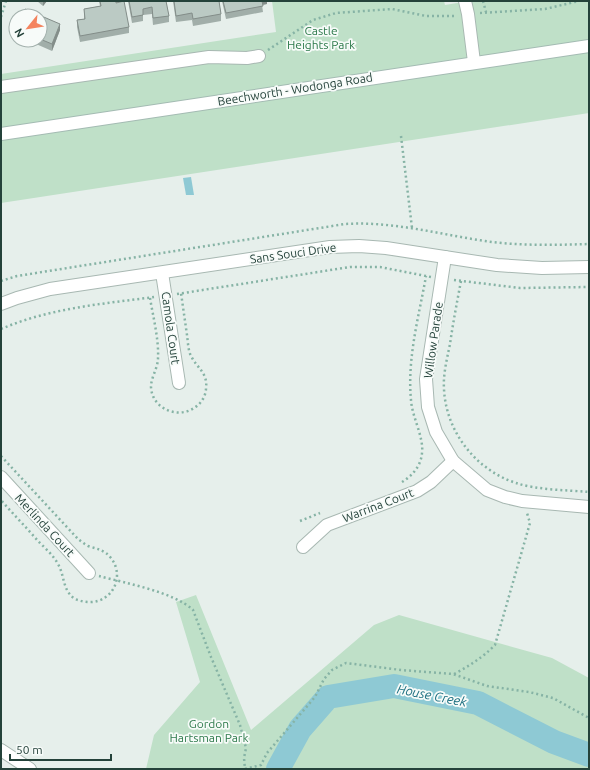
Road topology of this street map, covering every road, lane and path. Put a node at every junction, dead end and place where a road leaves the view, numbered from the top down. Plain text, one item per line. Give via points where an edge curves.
1 (6, 1) edge
2 (465, 1) edge
3 (483, 1) edge
4 (579, 1) edge
5 (486, 12) junction
6 (468, 14) junction
7 (1, 17) edge
8 (589, 46) edge
9 (259, 56) joint
10 (474, 62) junction
11 (1, 87) edge
12 (1, 134) edge
13 (401, 136) dead end
14 (412, 228) dead end
15 (445, 257) junction
16 (589, 267) edge
17 (162, 273) junction
18 (426, 276) junction
19 (442, 279) junction
20 (461, 281) junction
21 (589, 287) edge
22 (166, 296) junction
23 (1, 304) edge
24 (1, 329) edge
25 (179, 383) dead end
26 (452, 461) junction
27 (1, 477) edge
28 (395, 485) dead end
29 (589, 492) edge
30 (522, 502) junction
31 (589, 507) edge
32 (322, 512) dead end
33 (300, 521) dead end
34 (303, 547) dead end
35 (89, 573) joint
36 (453, 674) junction
37 (589, 718) edge
38 (1, 750) edge
39 (30, 769) edge
40 (245, 769) edge

1 - 7 path
2 - 6 street
3 - 5 path
4 - 5 path via 545,9
5 - 6 path
6 - 9 path via 454,17 426,16 392,8 336,13 313,20
6 - 10 street
8 - 10 street, Beechworth - Wodonga Road
9 - 11 street via 209,57
10 - 12 street, Beechworth - Wodonga Road
13 - 14 path
15 - 16 street, Sans Souci Drive via 497,265 542,268
15 - 17 street, Sans Souci Drive via 386,248 330,247
15 - 19 street, Willow Parade
17 - 22 street, Camola Court
17 - 23 street, Sans Souci Drive via 50,289
18 - 19 path
18 - 22 path via 380,267 350,267
18 - 28 path via 410,370 411,401 422,455 414,472 403,482
19 - 20 path
19 - 26 street, Willow Parade via 426,379 428,407 436,432
20 - 21 path via 520,288
20 - 29 path via 444,383 445,398 459,438 477,460 517,484
22 - 24 path via 57,311
22 - 25 street, Camola Court
26 - 30 street, Willow Parade via 487,490
26 - 34 street, Warrina Court via 431,482 417,491 327,525
27 - 35 street, Merlinda Court
30 - 31 street, Willow Parade
30 - 36 path via 530,523 495,645 471,665
32 - 33 path
35 - 40 path via 171,596 193,610 210,657 240,725 246,748
36 - 37 path via 487,686 552,698
36 - 40 path via 346,663 332,670 324,679 315,697 267,753 260,765
38 - 39 street

